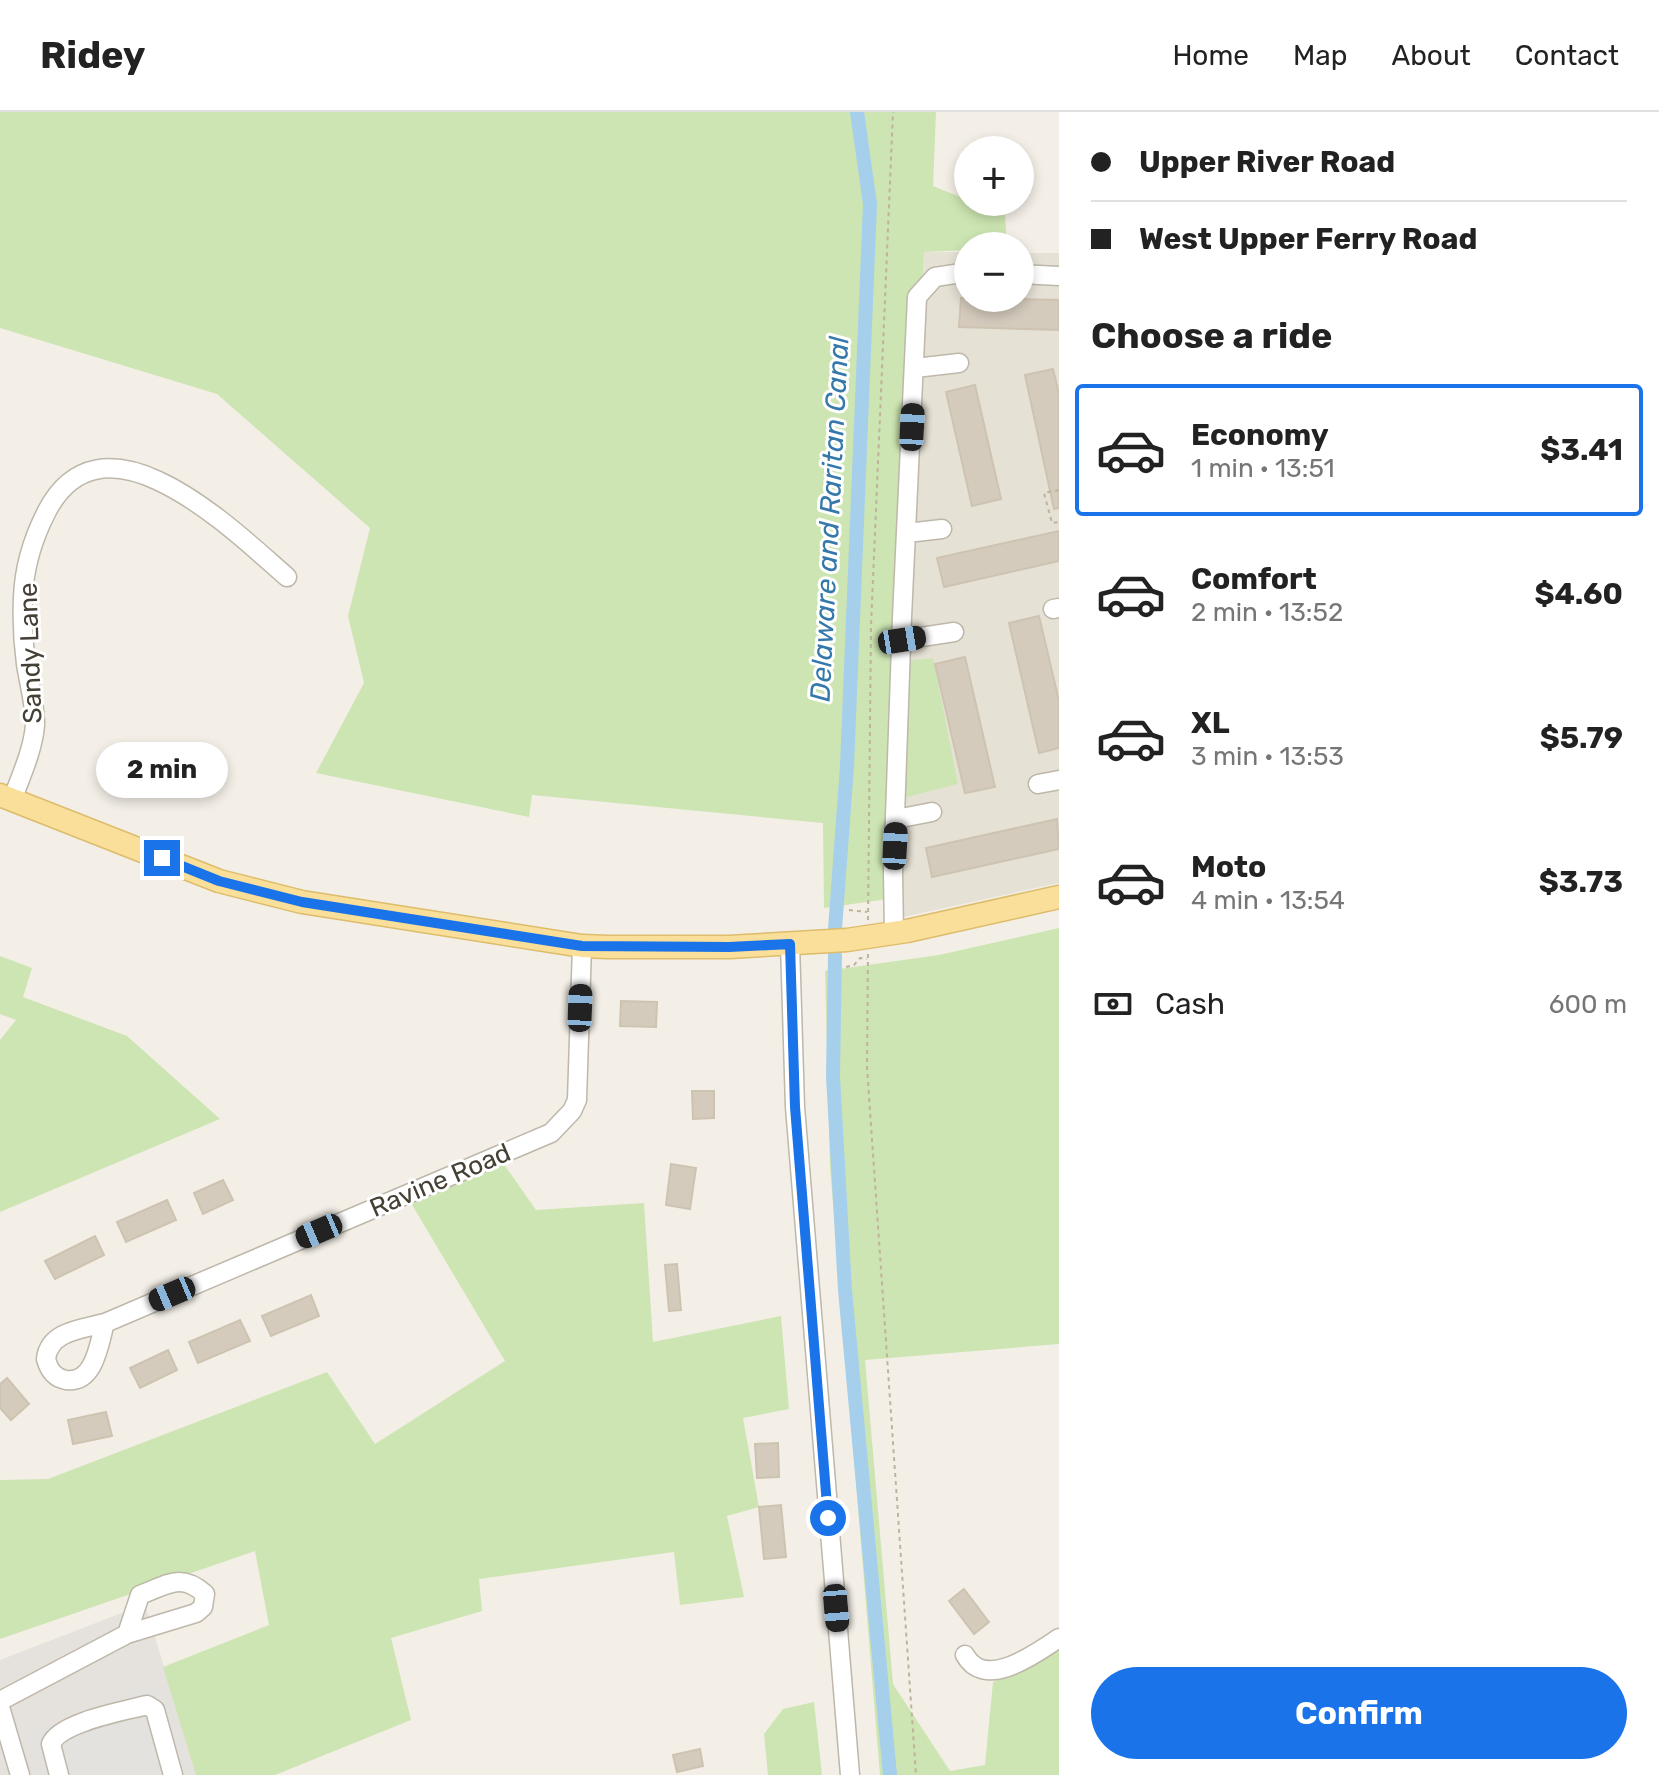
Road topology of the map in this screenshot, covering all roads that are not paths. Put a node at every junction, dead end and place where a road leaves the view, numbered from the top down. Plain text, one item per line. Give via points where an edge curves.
1 (954, 274) edge
2 (1034, 275) edge
3 (1059, 276) edge
4 (959, 363) dead end
5 (915, 368) junction
6 (942, 529) dead end
7 (907, 533) junction
8 (287, 577) dead end
9 (954, 632) dead end
10 (902, 640) junction
11 (1059, 780) edge
12 (1038, 784) dead end
13 (6, 798) edge
14 (932, 812) dead end
15 (896, 819) junction
16 (1059, 897) edge
17 (894, 933) junction
18 (790, 944) junction
19 (582, 946) junction
20 (105, 1323) dead end
21 (127, 1634) dead end
22 (1059, 1638) edge
23 (965, 1655) dead end
24 (0, 1701) edge
25 (0, 1707) edge
26 (20, 1775) edge
27 (59, 1775) edge
28 (173, 1775) edge
29 (850, 1775) edge

1 - 5 street via 935,277 917,297
2 - 3 street
4 - 5 street
5 - 7 street
6 - 7 street
7 - 10 street
8 - 13 street, Sandy Lane via 213,513 167,484 117,469 73,480 52,502 25,575 23,630 35,727
9 - 10 street
10 - 15 street
11 - 12 street
13 - 19 main road via 253,891
14 - 15 street
15 - 17 street
16 - 17 main road
17 - 18 main road
18 - 19 main road
18 - 29 street via 795,1107
19 - 20 street, Ravine Road via 577,1100 551,1133
21 - 24 street
22 - 23 street via 1001,1669 978,1670
25 - 26 street
27 - 28 street via 51,1744 60,1731 147,1705 155,1710

